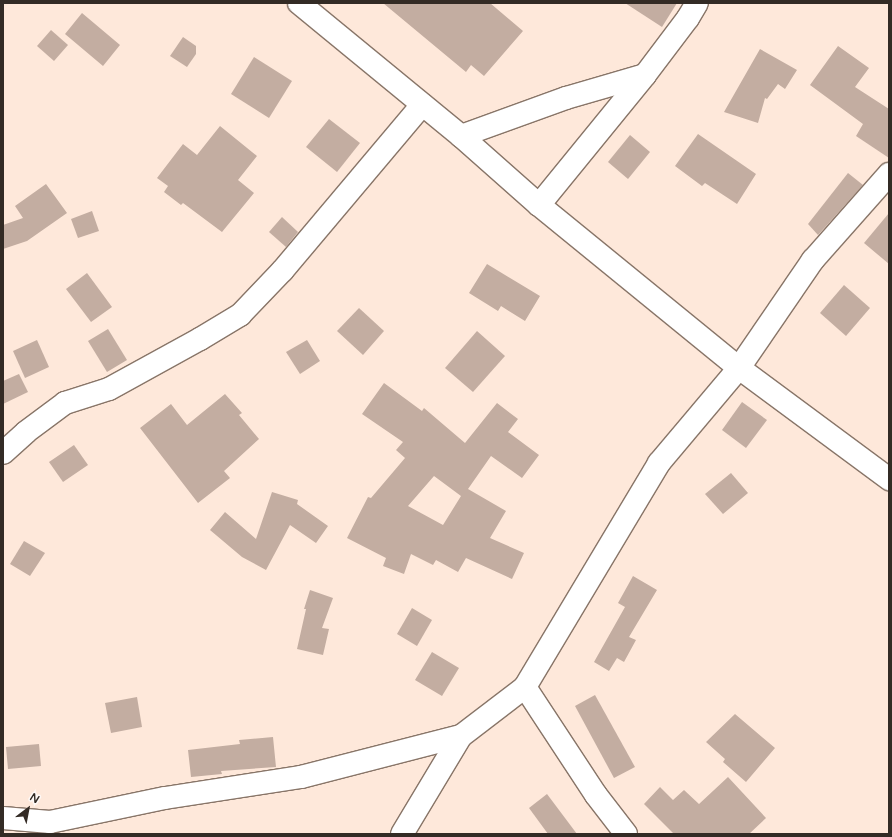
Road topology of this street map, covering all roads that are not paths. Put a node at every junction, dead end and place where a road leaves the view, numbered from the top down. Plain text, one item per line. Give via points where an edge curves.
1 (299, 3) edge
2 (696, 3) edge
3 (645, 75) junction
4 (422, 104) junction
5 (461, 136) junction
6 (889, 174) edge
7 (539, 205) junction
8 (739, 368) junction
9 (3, 453) edge
10 (889, 479) edge
11 (525, 687) junction
12 (461, 736) junction
13 (3, 818) edge
14 (402, 834) edge
15 (626, 834) edge

1 - 4 street
2 - 3 street via 688,18
3 - 5 street via 566,98
3 - 7 street
4 - 5 street
4 - 9 street via 283,270 240,314 109,389 65,403
5 - 7 street
6 - 8 street via 814,260
7 - 8 street
8 - 10 street
8 - 11 street via 659,463
11 - 12 street
11 - 15 street via 596,796
12 - 13 street via 300,777 165,798 50,822
12 - 14 street

